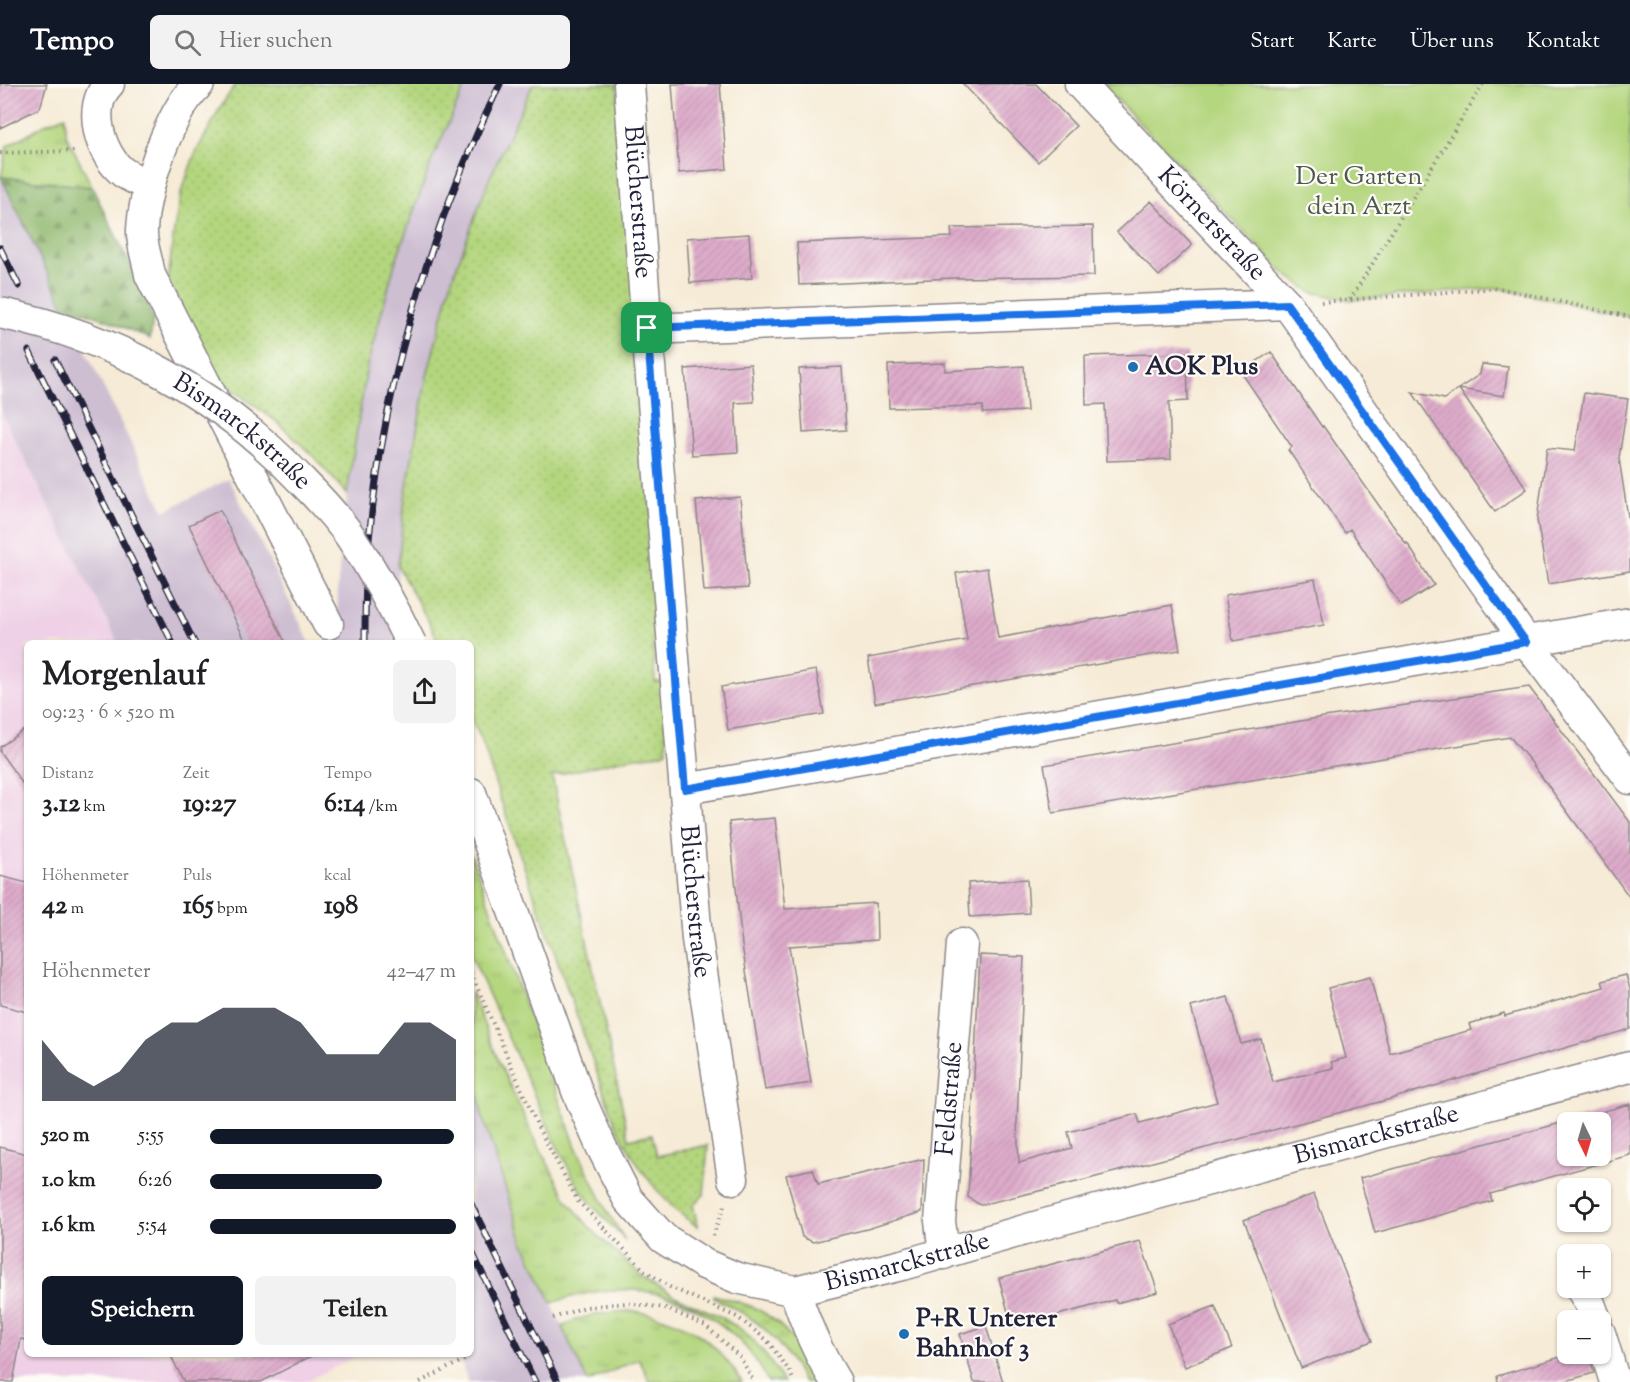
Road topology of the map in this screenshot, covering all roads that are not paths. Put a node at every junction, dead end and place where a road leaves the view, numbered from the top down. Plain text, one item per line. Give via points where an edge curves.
1 (109, 84) edge
2 (629, 84) edge
3 (1080, 84) edge
4 (191, 86) edge
5 (149, 186) junction
6 (1287, 304) junction
7 (0, 313) edge
8 (647, 328) junction
9 (1630, 623) edge
10 (328, 624) dead end
11 (409, 640) edge
12 (1526, 642) junction
13 (1630, 779) edge
14 (685, 789) junction
15 (474, 801) edge
16 (962, 944) dead end
17 (1630, 1067) edge
18 (733, 1179) dead end
19 (944, 1254) junction
20 (795, 1290) junction
21 (1610, 1364) edge
22 (1630, 1378) edge
23 (836, 1382) edge
24 (1616, 1382) edge

1 - 5 street via 97,105 106,151 123,172
2 - 8 street, Blücherstraße
3 - 6 street, Körnerstraße
4 - 5 street via 157,158
5 - 10 street via 142,231 150,275
6 - 8 street
6 - 12 street, Körnerstraße
7 - 11 street, Bismarckstraße, bridge via 73,333 131,356 202,396 243,426 296,474 349,535
8 - 14 street, Blücherstraße
9 - 12 street
12 - 13 street, Körnerstraße
12 - 14 street
14 - 18 street, Blücherstraße via 697,939
15 - 20 street, Bismarckstraße via 577,1091 628,1199 663,1238 704,1264 737,1278
16 - 19 street, Feldstraße via 940,1221
17 - 19 street, Bismarckstraße
19 - 20 street, Bismarckstraße
20 - 23 street via 811,1336
21 - 24 street
22 - 24 street

